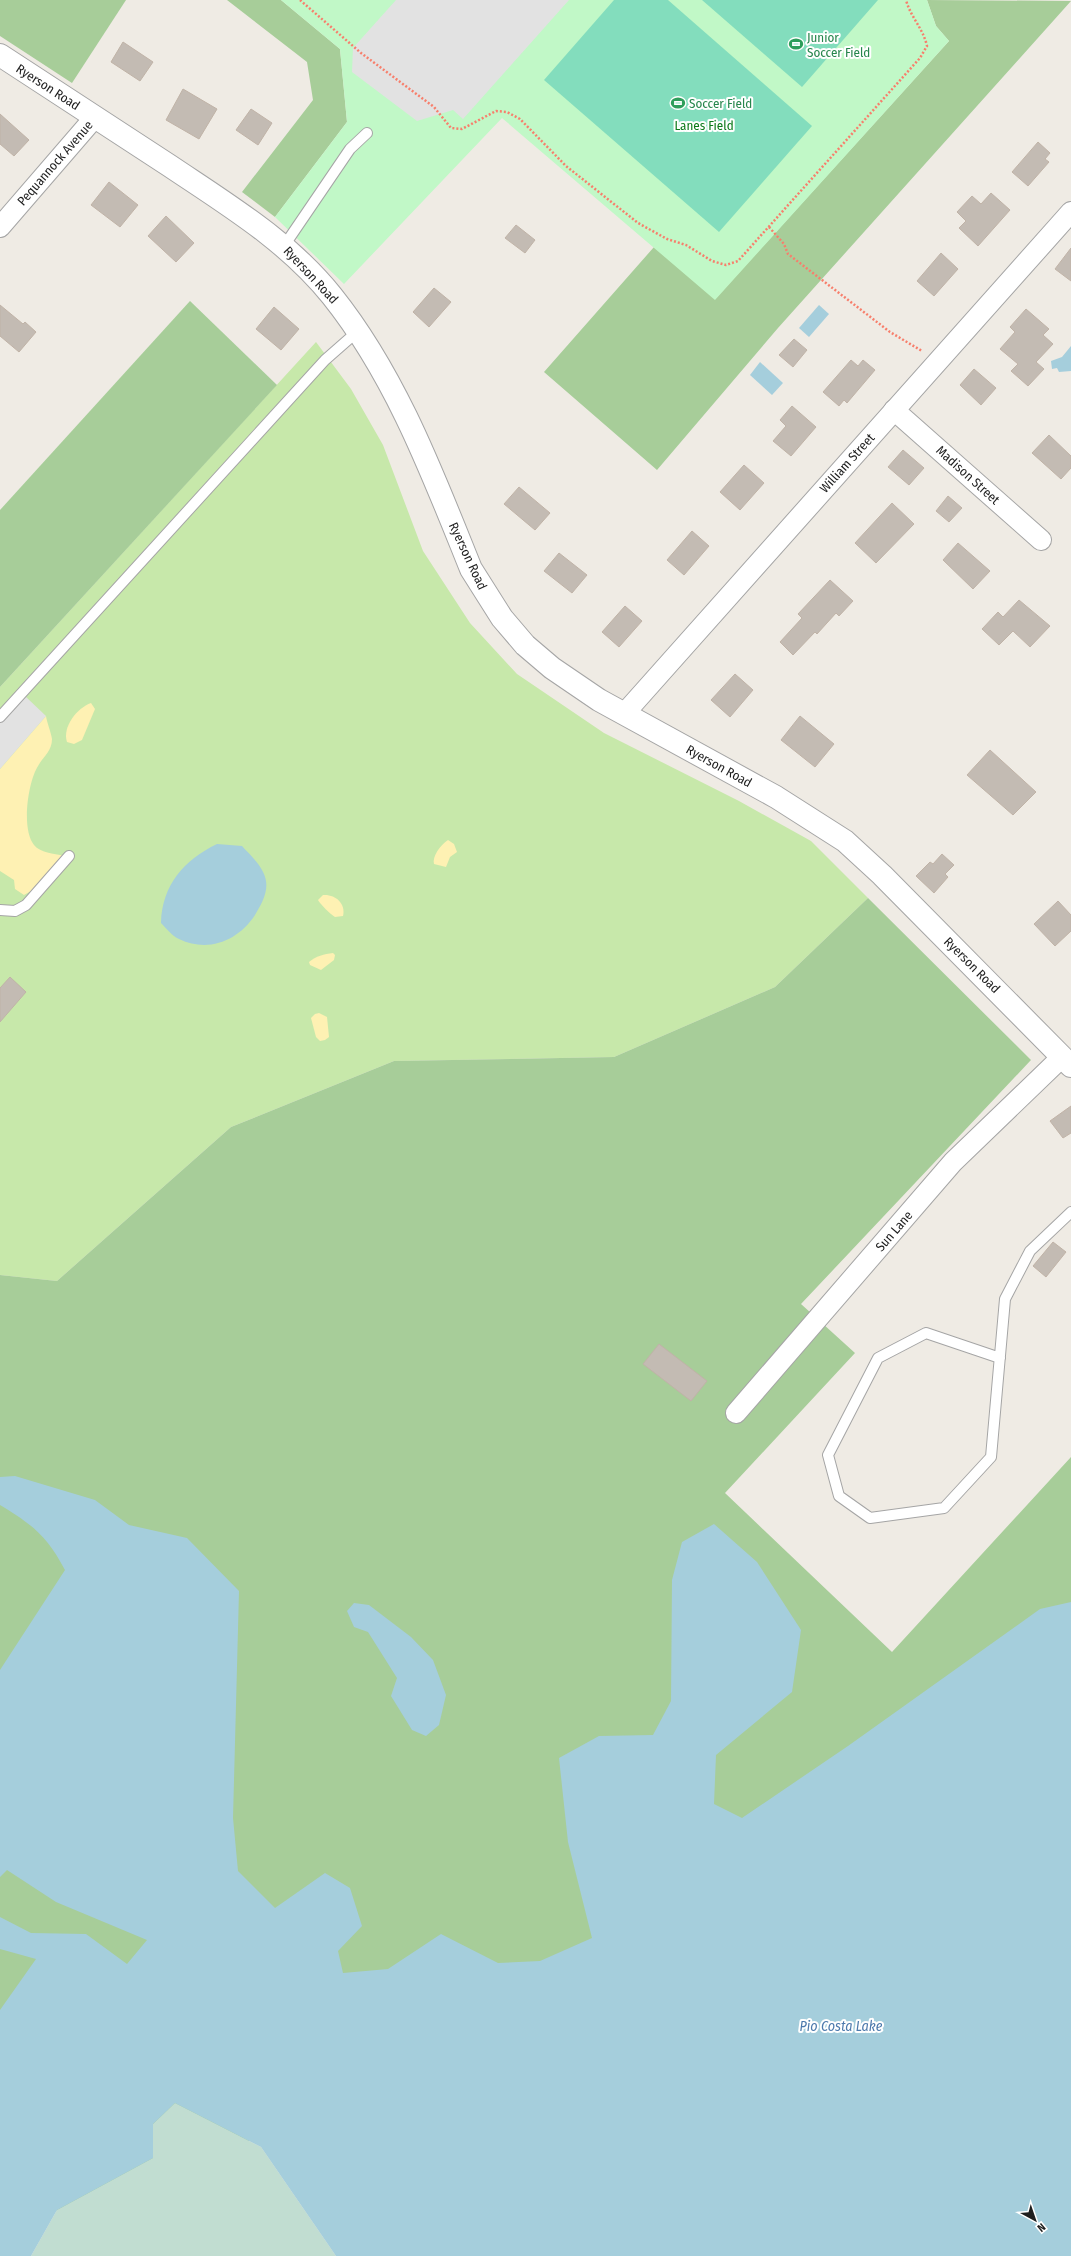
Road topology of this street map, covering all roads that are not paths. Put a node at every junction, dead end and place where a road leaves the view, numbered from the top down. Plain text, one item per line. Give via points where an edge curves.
1 (0, 56) edge
2 (95, 117) junction
3 (367, 133) dead end
4 (1070, 215) edge
5 (0, 227) edge
6 (284, 246) junction
7 (358, 330) junction
8 (894, 410) junction
9 (1041, 540) dead end
10 (624, 714) junction
11 (0, 717) edge
12 (69, 856) dead end
13 (0, 910) edge
14 (1066, 1061) edge
15 (1071, 1212) edge
16 (1000, 1358) junction
17 (736, 1413) dead end

1 - 2 street, Ryerson Road
2 - 5 street, Pequannock Avenue
2 - 6 street, Ryerson Road via 244,215
3 - 6 lane via 350,149
4 - 8 street, William Street
6 - 7 street, Ryerson Road via 331,295
7 - 10 street, Ryerson Road via 412,429 471,569 498,613 525,645 552,668
7 - 11 lane via 325,360
8 - 9 street, Madison Street
8 - 10 street, William Street
10 - 14 street, Ryerson Road via 776,797 845,841 973,965
12 - 13 lane via 26,905 15,911
14 - 17 street, Sun Lane via 953,1162
15 - 16 lane via 1030,1251 1005,1299
16 - 16 lane via 991,1457 944,1508 870,1518 839,1496 828,1455 878,1358 926,1333

